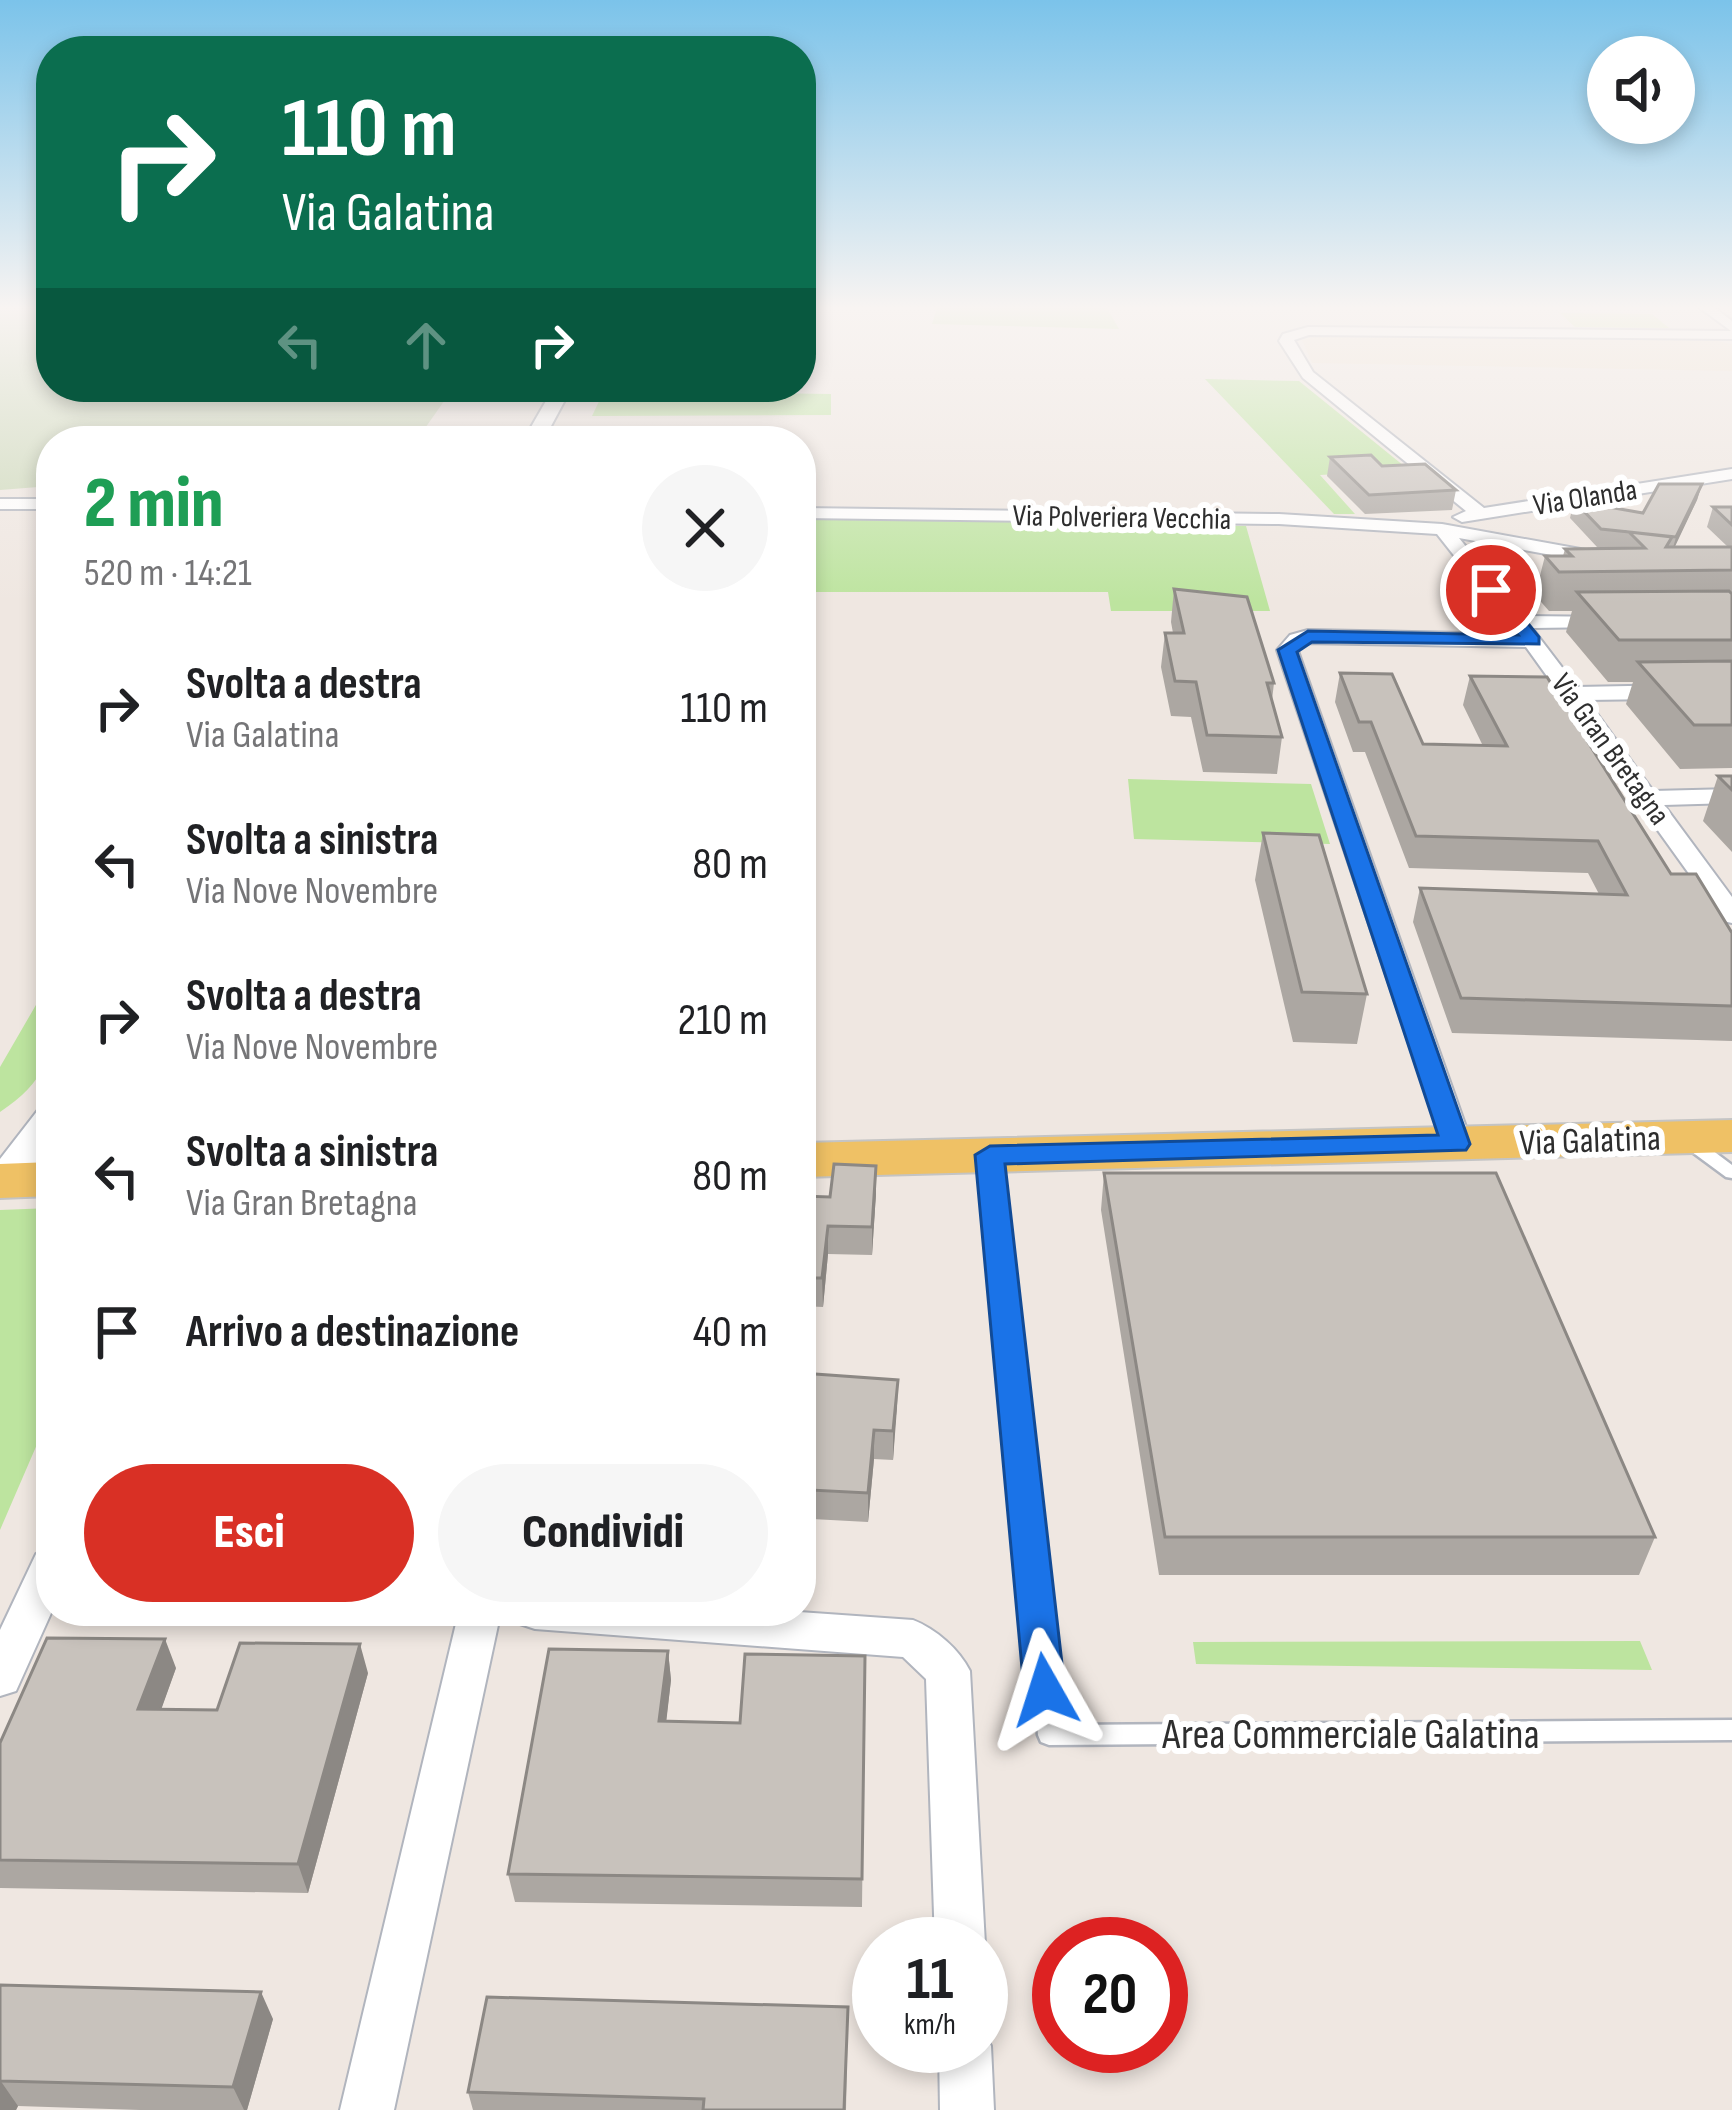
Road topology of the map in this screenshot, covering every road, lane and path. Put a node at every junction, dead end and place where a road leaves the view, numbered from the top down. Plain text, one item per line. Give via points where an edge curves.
1 (576, 406) edge
2 (1347, 406) edge
3 (568, 423) dead end
4 (1728, 479) edge
5 (0, 504) edge
6 (36, 504) edge
7 (816, 513) edge
8 (1480, 514) junction
9 (1447, 524) junction
10 (1508, 544) junction
11 (1465, 557) junction
12 (1628, 561) edge
13 (1634, 621) edge
14 (1525, 632) junction
15 (1732, 691) edge
16 (1572, 694) junction
17 (1732, 796) edge
18 (1647, 798) junction
19 (1732, 915) edge
20 (1707, 1136) edge
21 (1456, 1144) junction
22 (990, 1155) junction
23 (816, 1160) edge
24 (1732, 1173) edge
25 (36, 1602) edge
26 (477, 1626) edge
27 (738, 1626) edge
28 (0, 1676) edge
29 (1732, 1730) edge
30 (959, 1917) edge
31 (966, 2073) edge
32 (368, 2110) edge
33 (968, 2110) edge

1 - 3 street
2 - 8 street
4 - 8 street, Via Olanda
5 - 6 street
7 - 9 street, Via Polveriera Vecchia
8 - 9 street, Via Olanda
9 - 10 street
9 - 11 street, Via Gran Bretagna
10 - 11 street
10 - 12 street
11 - 14 street, Via Gran Bretagna
13 - 14 street
14 - 16 street, Via Gran Bretagna
14 - 21 street via 1308,636 1287,650
15 - 16 street
16 - 18 street, Via Gran Bretagna
17 - 18 street
18 - 19 street, Via Gran Bretagna
20 - 21 main road, Via Galatina
20 - 24 lane
21 - 22 main road, Via Galatina
22 - 23 main road, Via Galatina
22 - 29 lane, Area Commerciale Galatina via 1049,1735
25 - 28 street
26 - 32 street
27 - 30 street via 913,1639 948,1671
31 - 33 street

